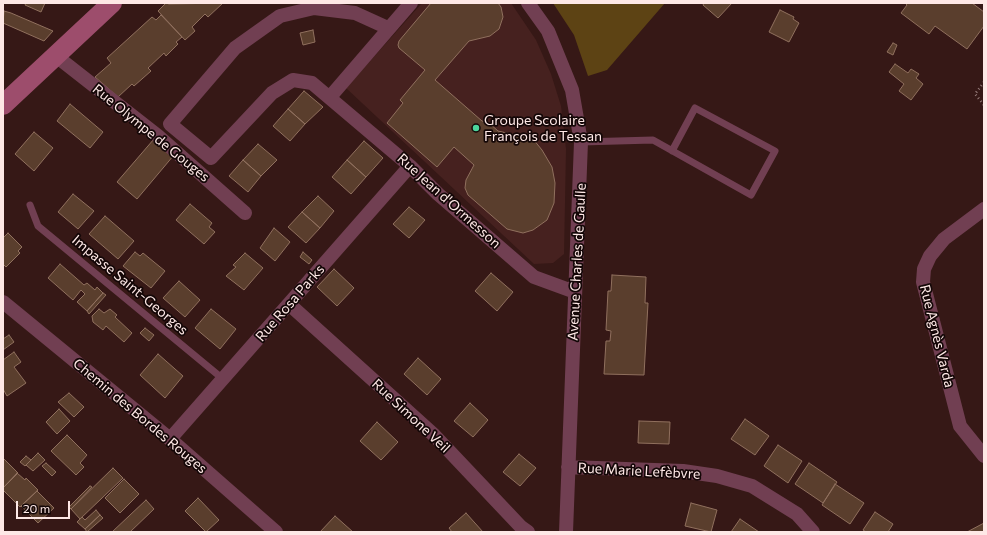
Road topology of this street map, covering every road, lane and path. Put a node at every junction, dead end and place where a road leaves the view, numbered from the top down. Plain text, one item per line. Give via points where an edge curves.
1 (112, 3) edge
2 (411, 3) edge
3 (528, 3) edge
4 (388, 28) junction
5 (56, 56) junction
6 (293, 80) joint
7 (984, 82) edge
8 (330, 97) junction
9 (3, 105) edge
10 (984, 105) edge
11 (581, 142) junction
12 (672, 151) junction
13 (410, 166) junction
14 (30, 205) dead end
15 (984, 209) edge
16 (245, 213) dead end
17 (575, 292) junction
18 (3, 302) edge
19 (288, 304) junction
20 (223, 379) junction
21 (170, 439) junction
22 (984, 456) edge
23 (568, 467) junction
24 (276, 532) edge
25 (528, 532) edge
26 (566, 532) edge
27 (813, 532) edge

1 - 5 street
2 - 4 street
3 - 11 street, Avenue Charles de Gaulle via 548,31 572,90
4 - 6 street, Rue Olympe de Gouges via 355,13 314,8 280,16 235,48 170,124 211,158 272,93
4 - 8 street
5 - 9 street
5 - 16 street, Rue Olympe de Gouges via 158,136
6 - 8 street, Rue Jean d'Ormesson via 312,83
7 - 10 path via 975,94
8 - 13 street, Rue Jean d'Ormesson
11 - 12 lane via 654,140
11 - 17 street, Avenue Charles de Gaulle
12 - 12 lane via 695,108 775,151 751,195
13 - 17 street, Rue Jean d'Ormesson via 438,194 534,277
13 - 19 street, Rue Rosa Parks
14 - 20 lane, Impasse Saint-Georges via 38,226
15 - 22 street, Rue Agnès Varda via 944,240 930,256 924,269 923,282 960,426
17 - 23 street, Avenue Charles de Gaulle
18 - 21 street, Chemin des Bordes Rouges
19 - 20 street, Rue Rosa Parks
19 - 25 street, Rue Simone Veil via 434,435
20 - 21 street, Rue Rosa Parks
21 - 24 street, Chemin des Bordes Rouges
23 - 26 street, Avenue Charles de Gaulle
23 - 27 street, Rue Marie Lefèbvre via 683,471 717,476 752,486 797,514

